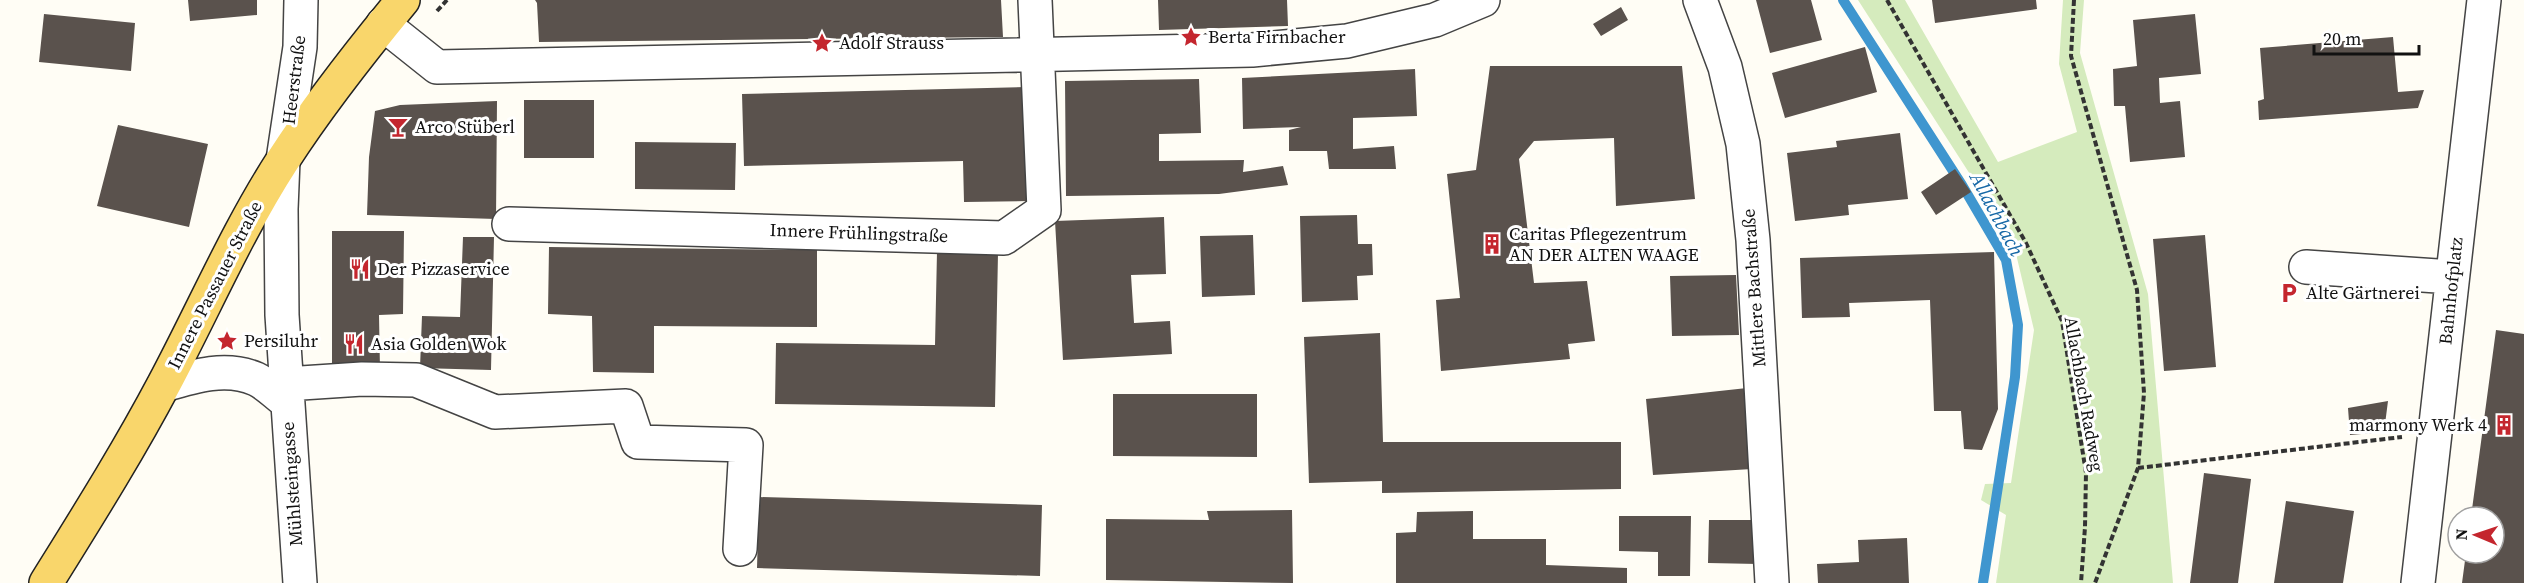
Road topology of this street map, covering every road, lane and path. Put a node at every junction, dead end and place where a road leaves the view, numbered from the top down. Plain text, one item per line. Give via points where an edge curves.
1 (301, 0) edge
2 (1035, 0) edge
3 (1483, 0) edge
4 (1700, 0) edge
5 (1887, 0) edge
6 (2074, 0) edge
7 (2484, 0) edge
8 (393, 12) edge
9 (1040, 54) junction
10 (283, 160) junction
11 (510, 224) dead end
12 (2306, 267) dead end
13 (2452, 277) junction
14 (164, 384) junction
15 (286, 393) junction
16 (2435, 433) junction
17 (2138, 468) junction
18 (740, 549) dead end
19 (46, 583) edge
20 (300, 583) edge
21 (1772, 583) edge
22 (2081, 583) edge
23 (2095, 583) edge
24 (2418, 583) edge

1 - 10 street, Heerstraße via 300,47
2 - 9 street
3 - 9 street via 1435,20 1347,41 1252,50
4 - 21 street, Mittlere Bachstraße via 1725,67 1743,144 1753,240
5 - 22 path, Allachbach Radweg via 2026,243 2061,321 2086,473
6 - 17 path via 2071,56 2137,290 2144,393
7 - 13 street, Bahnhofplatz
8 - 9 street via 437,67
8 - 10 main road, Innere Passauer Straße via 331,90
9 - 11 street, Innere Frühlingstraße via 1044,210 1004,238
10 - 14 main road, Innere Passauer Straße via 246,222
10 - 15 street, Mühlsteingasse via 281,303
12 - 13 street
13 - 16 street, Bahnhofplatz
14 - 15 street via 201,374 236,373
14 - 19 main road, Innere Passauer Straße via 109,483
15 - 18 street via 362,379 416,380 495,412 626,406 638,442 747,445
15 - 20 street, Mühlsteingasse
16 - 17 path
16 - 24 street, Bahnhofplatz
17 - 23 path

